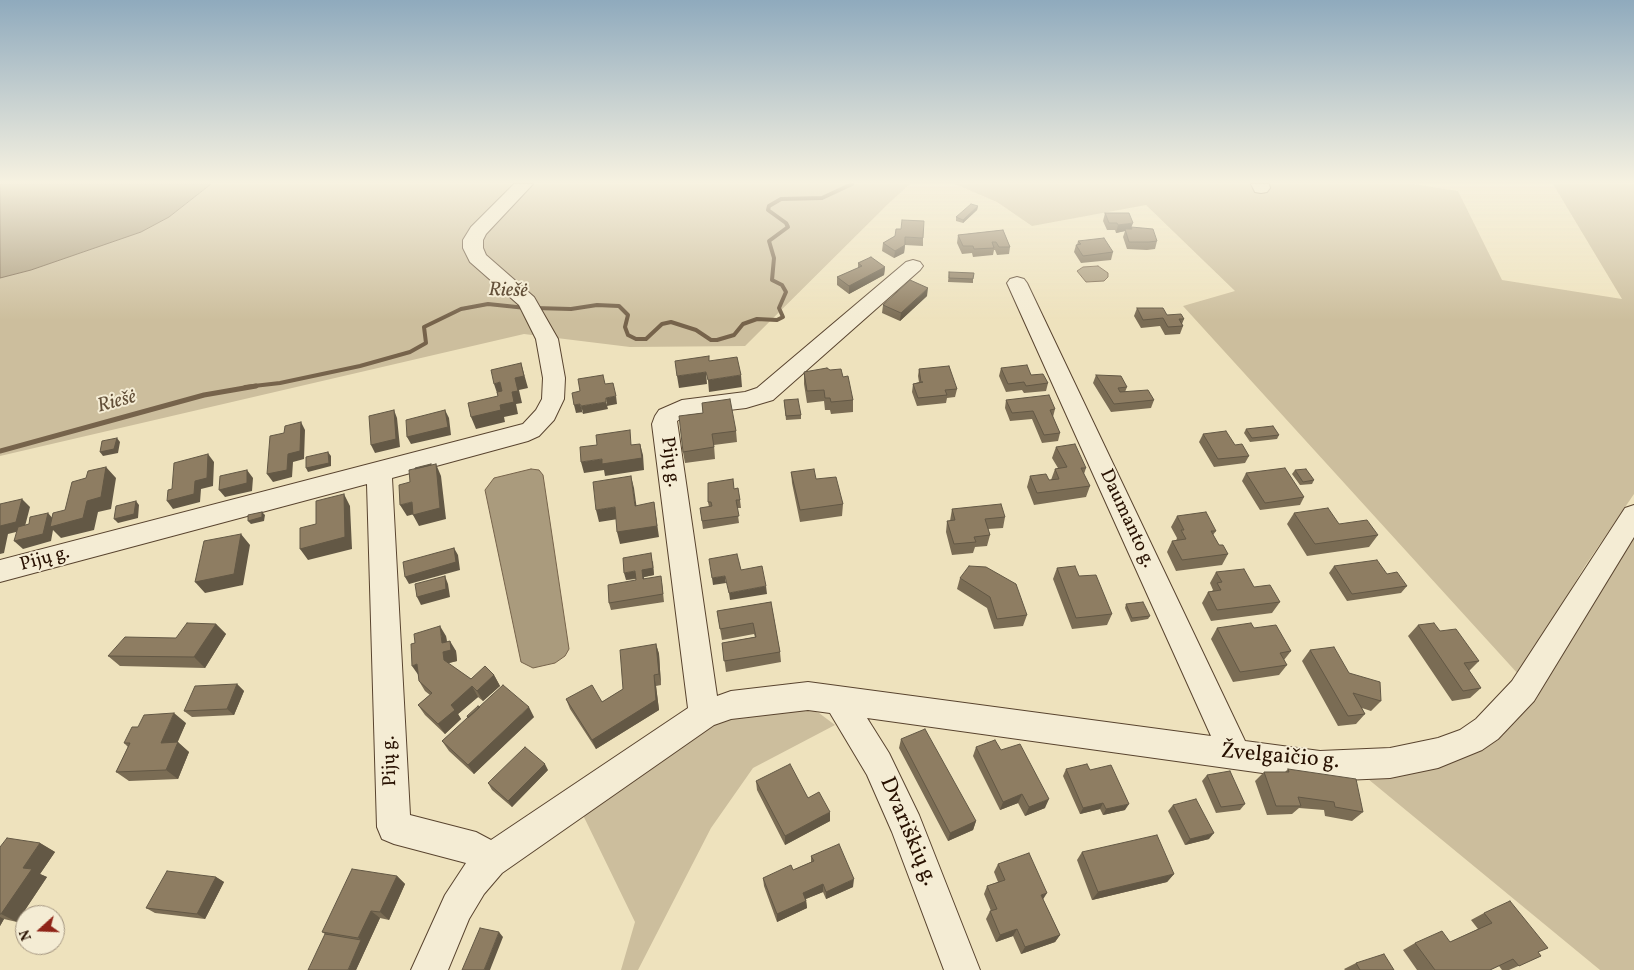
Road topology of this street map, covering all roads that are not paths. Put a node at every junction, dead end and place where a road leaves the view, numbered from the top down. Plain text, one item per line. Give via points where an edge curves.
1 (480, 229) edge
2 (913, 266) dead end
3 (1017, 283) dead end
4 (379, 472) junction
5 (1634, 515) edge
6 (0, 571) edge
7 (839, 700) junction
8 (704, 714) junction
9 (1236, 756) junction
10 (490, 861) junction
11 (429, 970) edge
12 (962, 970) edge

1 - 4 street, Pijų g. via 473,240 478,258 527,302 541,326 551,353 553,399 540,423 520,435
2 - 8 street, Pijų g. via 765,394 746,400 682,408 667,416 664,424
3 - 9 street, Daumanto g.
4 - 6 street, Pijų g.
4 - 10 street, Pijų g. via 394,827 476,849
5 - 9 street, Žvelgaičio g. via 1522,691 1487,729 1471,740 1438,753 1390,763 1320,766
7 - 8 street, Žvelgaičio g. via 808,696 731,705
7 - 9 street, Žvelgaičio g.
7 - 12 street, Dvariškių g. via 878,764 907,827
8 - 10 street, Žvelgaičio g.
10 - 11 street, Žvelgaičio g. via 457,907

